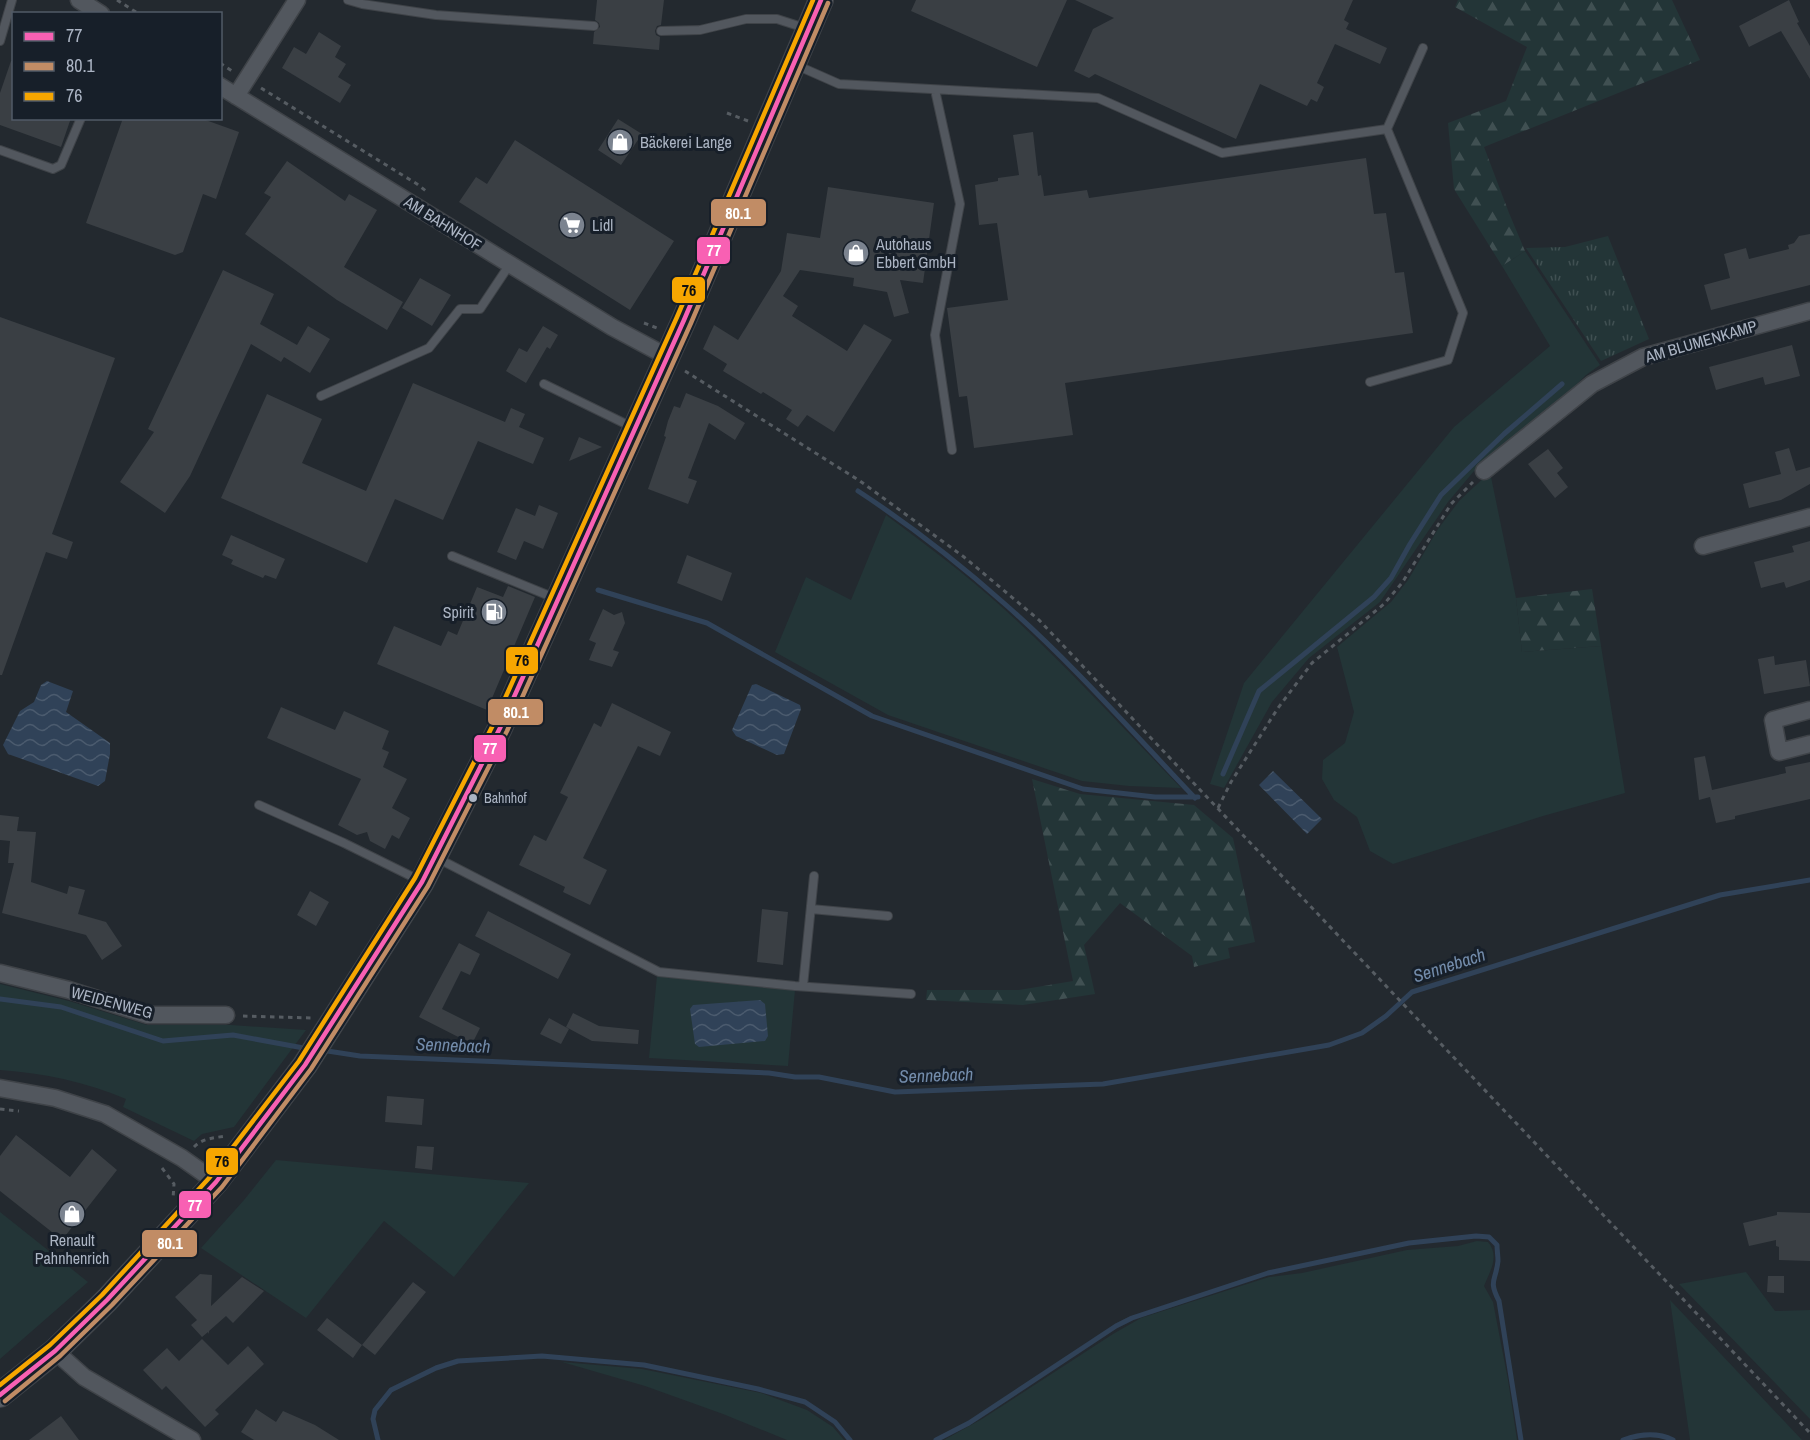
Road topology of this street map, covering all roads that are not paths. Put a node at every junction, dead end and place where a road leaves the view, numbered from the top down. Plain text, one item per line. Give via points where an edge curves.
1 (12, 0) edge
2 (79, 0) edge
3 (297, 0) edge
4 (348, 0) edge
5 (821, 0) edge
6 (98, 8) edge
7 (594, 26) dead end
8 (809, 29) junction
9 (661, 31) dead end
10 (0, 41) edge
11 (1423, 48) dead end
12 (793, 64) junction
13 (222, 87) edge
14 (935, 90) junction
15 (237, 96) junction
16 (80, 120) edge
17 (1387, 129) junction
18 (0, 150) edge
19 (510, 264) junction
20 (1810, 311) edge
21 (675, 363) junction
22 (1370, 382) dead end
23 (544, 384) dead end
24 (321, 396) dead end
25 (636, 428) junction
26 (952, 450) dead end
27 (1484, 471) road end
28 (1810, 517) edge
29 (1703, 546) dead end
30 (452, 556) dead end
31 (558, 599) junction
32 (1810, 710) edge
33 (1810, 744) edge
34 (260, 805) dead end
35 (435, 857) junction
36 (814, 876) dead end
37 (422, 882) junction
38 (811, 909) junction
39 (888, 916) dead end
40 (0, 973) edge
41 (803, 986) junction
42 (911, 994) dead end
43 (226, 1015) road end
44 (0, 1088) edge
45 (216, 1182) junction
46 (55, 1351) junction
47 (0, 1395) edge
48 (192, 1440) edge

1 - 10 lane
2 - 6 street
3 - 15 street
4 - 7 lane via 436,15
5 - 8 main road
8 - 9 lane via 777,19 746,19 700,30
8 - 12 main road
11 - 17 lane
12 - 14 lane via 839,84
12 - 21 main road
13 - 15 street, AM BAHNHOF
14 - 17 lane via 1098,98 1222,153
14 - 26 lane via 960,204 934,336
15 - 19 street, AM BAHNHOF
16 - 18 lane via 61,165 53,169
17 - 22 lane via 1463,313 1448,360
19 - 21 street, AM BAHNHOF
19 - 24 lane via 480,309 460,309 429,348
20 - 27 street, AM BLUMENKAMP via 1643,357 1592,384
21 - 25 main road
23 - 25 lane
25 - 31 main road
28 - 29 street
30 - 31 lane
31 - 35 main road via 500,728
32 - 33 street via 1773,720 1779,752
34 - 37 lane
35 - 37 main road
35 - 41 lane via 659,972
36 - 38 lane
37 - 45 main road via 305,1065
38 - 39 lane
38 - 41 lane
40 - 43 street, WEIDENWEG via 148,1015
41 - 42 lane
44 - 45 street via 55,1098 105,1114
45 - 46 main road
46 - 47 main road
46 - 48 street via 84,1377

